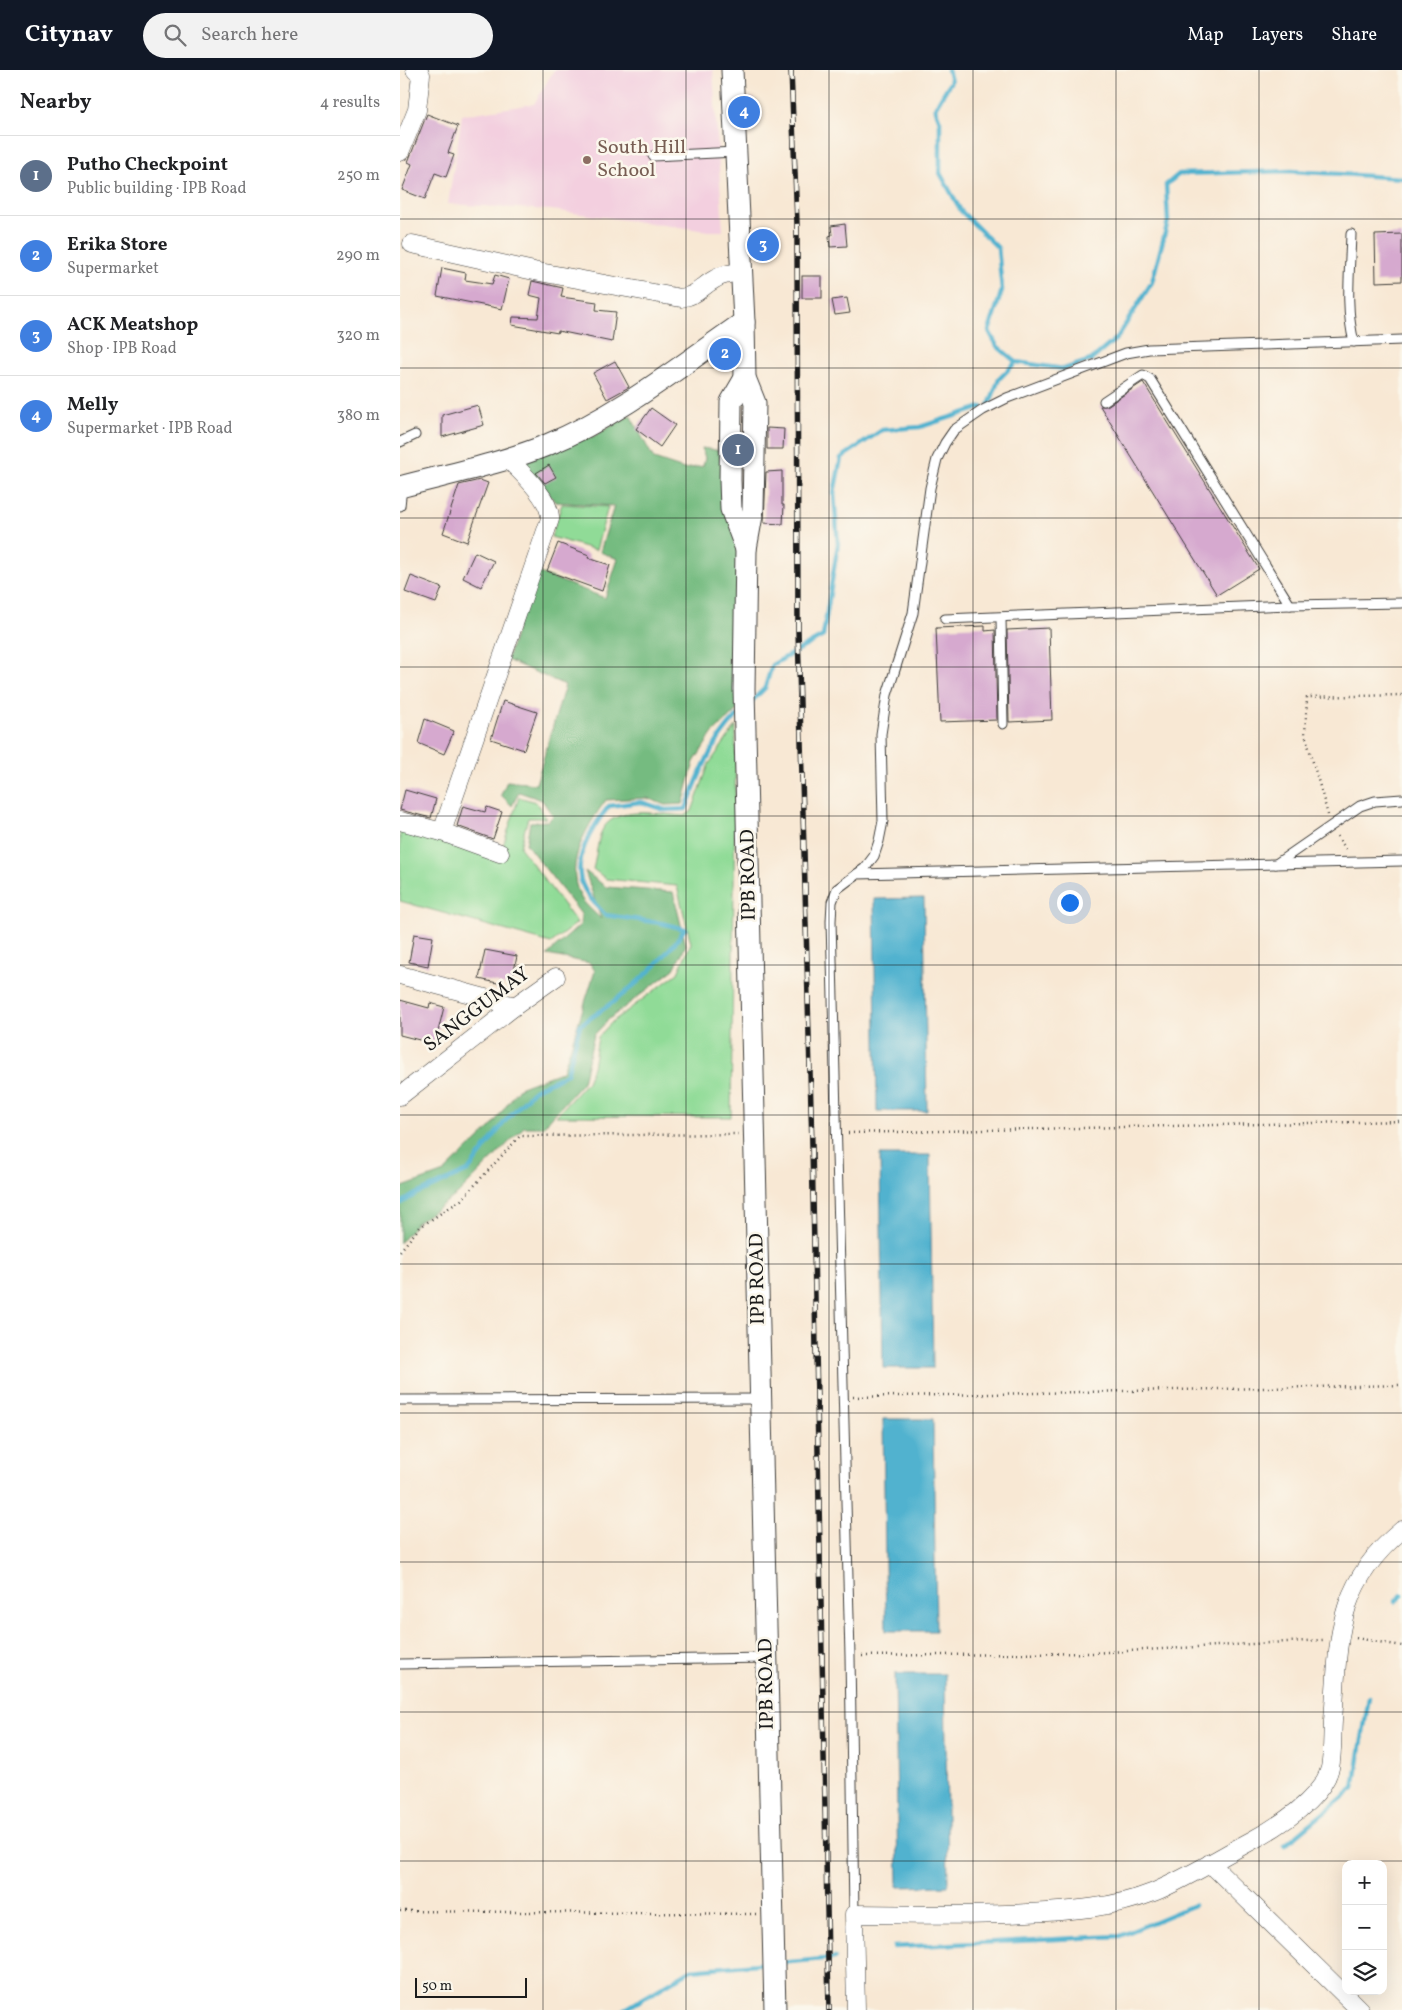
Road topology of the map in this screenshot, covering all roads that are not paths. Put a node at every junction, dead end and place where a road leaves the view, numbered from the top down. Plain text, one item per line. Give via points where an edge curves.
1 (415, 70) edge
2 (732, 70) edge
3 (400, 152) edge
4 (736, 152) junction
5 (653, 156) dead end
6 (1351, 234) dead end
7 (412, 244) dead end
8 (742, 272) junction
9 (744, 322) junction
10 (1402, 340) edge
11 (1354, 342) junction
12 (1104, 400) dead end
13 (414, 435) dead end
14 (400, 442) edge
15 (507, 458) junction
16 (401, 493) edge
17 (1402, 603) edge
18 (1290, 605) junction
19 (945, 618) dead end
20 (1000, 618) junction
21 (1003, 724) dead end
22 (1402, 799) edge
23 (400, 821) edge
24 (442, 832) junction
25 (500, 854) dead end
26 (1402, 861) edge
27 (1275, 864) junction
28 (857, 874) junction
29 (400, 975) edge
30 (556, 977) dead end
31 (515, 1006) junction
32 (400, 1096) edge
33 (760, 1399) junction
34 (400, 1400) edge
35 (1402, 1530) edge
36 (766, 1658) junction
37 (400, 1664) edge
38 (1210, 1863) junction
39 (854, 1914) junction
40 (775, 2010) edge
41 (856, 2010) edge
42 (1360, 2010) edge

1 - 3 street via 421,75 417,110
2 - 4 street, IPB ROAD
4 - 5 lane
4 - 8 street, IPB ROAD
6 - 11 lane via 1349,302
7 - 8 street via 681,298 693,296 714,279
8 - 9 street, IPB ROAD
9 - 15 street via 665,380 599,420 546,445
9 - 33 street, IPB ROAD via 745,378 731,402 730,480 731,509 746,549 744,688
10 - 11 lane
11 - 28 lane via 1149,349 1126,353 1008,398 954,430 937,459 930,488 917,597 886,694 881,734 883,821 879,841 874,856
12 - 18 lane via 1143,375 1150,379
13 - 14 lane
15 - 16 street
15 - 24 street via 528,479 550,509 550,519
17 - 18 lane
18 - 20 lane
19 - 20 lane
20 - 21 lane
22 - 27 lane via 1360,806
23 - 24 street
24 - 25 street
26 - 27 lane
27 - 28 lane
28 - 39 lane via 837,889 832,902 831,922
29 - 31 street
30 - 31 street, SANGGUMAY
31 - 32 street, SANGGUMAY
33 - 34 lane
33 - 36 street, IPB ROAD
35 - 38 street via 1365,1567 1342,1618 1330,1769 1318,1789 1281,1824
36 - 37 lane
36 - 40 street, IPB ROAD
38 - 39 street via 1153,1892 1075,1911 977,1915
38 - 42 street
39 - 41 street

